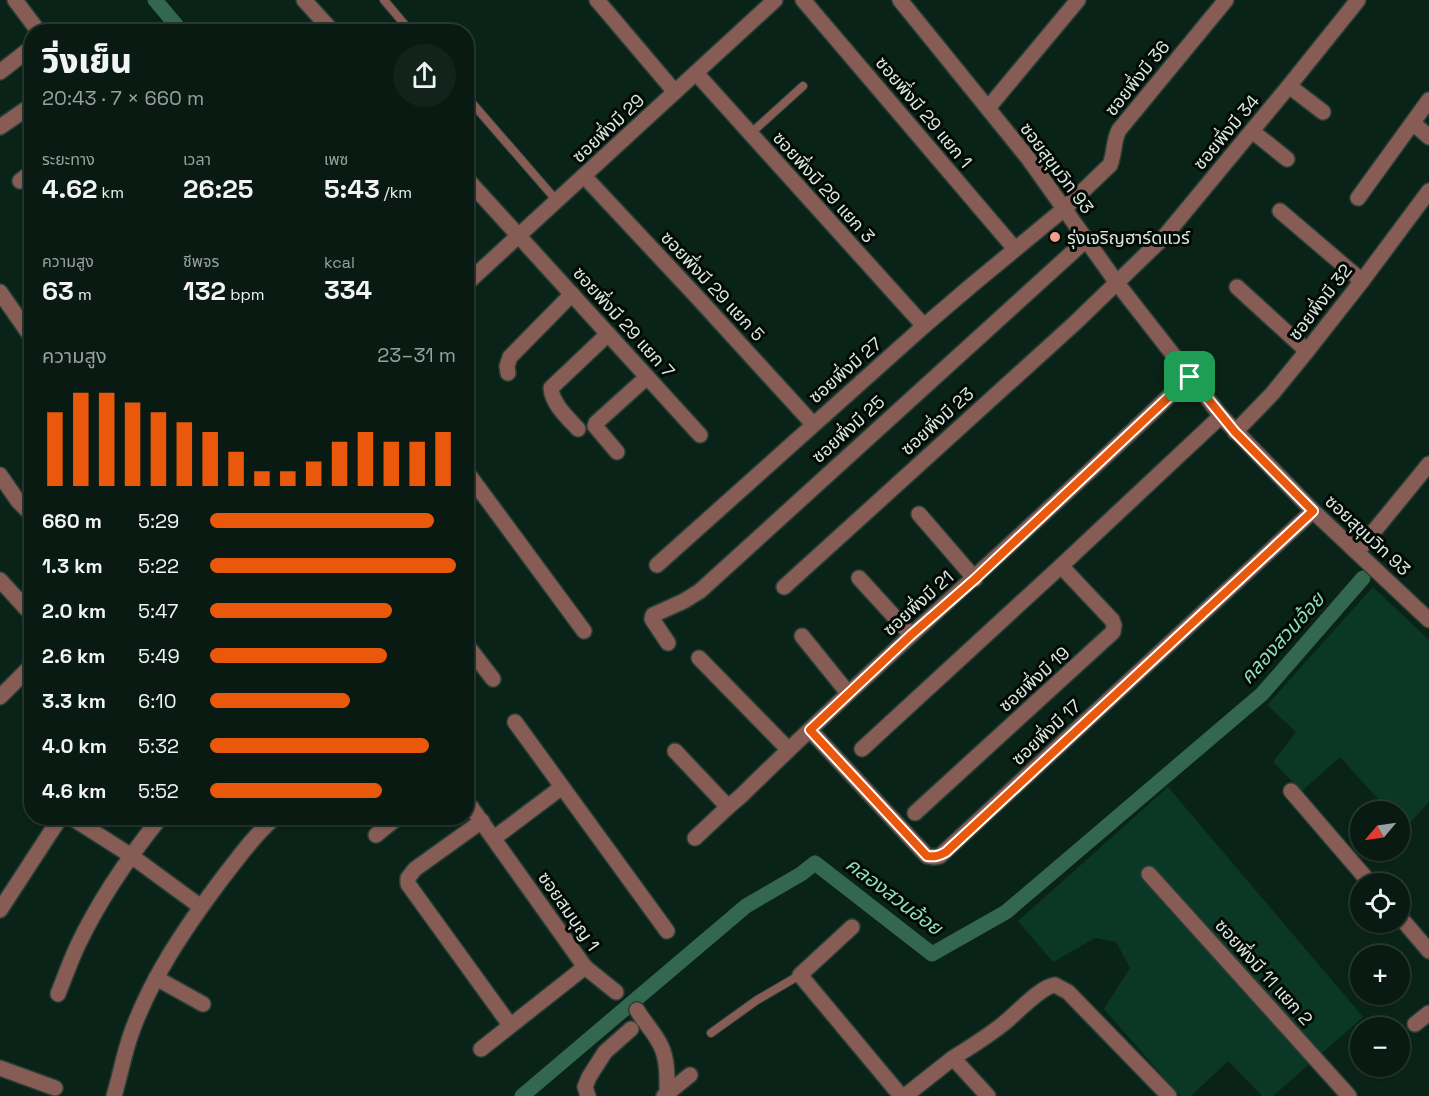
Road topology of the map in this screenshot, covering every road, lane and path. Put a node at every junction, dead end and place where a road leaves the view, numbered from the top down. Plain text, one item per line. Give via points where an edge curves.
1 (15, 0) edge
2 (304, 0) edge
3 (384, 0) edge
4 (597, 0) edge
5 (775, 0) edge
6 (803, 0) edge
7 (900, 0) edge
8 (1078, 0) edge
9 (1226, 0) edge
10 (1358, 0) edge
11 (33, 24) edge
12 (326, 24) edge
13 (404, 24) edge
14 (24, 53) edge
15 (0, 72) edge
16 (696, 74) junction
17 (803, 86) dead end
18 (1289, 86) junction
19 (675, 92) junction
20 (1429, 100) edge
21 (474, 105) edge
22 (988, 108) junction
23 (24, 110) edge
24 (1323, 112) dead end
25 (1413, 123) junction
26 (0, 127) edge
27 (1252, 131) junction
28 (750, 134) junction
29 (1429, 137) edge
30 (1287, 159) dead end
31 (584, 176) junction
32 (474, 187) edge
33 (1429, 191) edge
34 (1358, 198) dead end
35 (557, 201) junction
36 (1064, 209) junction
37 (1280, 211) dead end
38 (519, 235) junction
39 (1086, 240) junction
40 (1015, 249) junction
41 (474, 277) edge
42 (1362, 281) junction
43 (1117, 283) junction
44 (1237, 287) dead end
45 (0, 292) edge
46 (572, 294) junction
47 (24, 326) edge
48 (924, 326) junction
49 (608, 334) junction
50 (1307, 351) junction
51 (508, 373) dead end
52 (647, 376) junction
53 (1190, 377) junction
54 (1221, 416) junction
55 (813, 424) junction
56 (578, 429) dead end
57 (1235, 432) junction
58 (700, 435) dead end
59 (617, 452) dead end
60 (1429, 464) edge
61 (0, 475) edge
62 (474, 482) edge
63 (24, 507) edge
64 (1313, 511) junction
65 (918, 514) dead end
66 (1357, 552) junction
67 (657, 565) dead end
68 (1061, 566) junction
69 (859, 578) dead end
70 (975, 579) junction
71 (0, 580) edge
72 (784, 587) dead end
73 (24, 606) edge
74 (1429, 620) edge
75 (584, 632) dead end
76 (911, 635) junction
77 (802, 636) dead end
78 (668, 643) dead end
79 (474, 654) edge
80 (699, 658) dead end
81 (24, 673) edge
82 (494, 679) dead end
83 (848, 693) junction
84 (0, 696) edge
85 (515, 722) dead end
86 (810, 730) junction
87 (788, 749) junction
88 (862, 749) dead end
89 (675, 752) dead end
90 (562, 787) junction
91 (1291, 791) dead end
92 (728, 807) junction
93 (474, 810) edge
94 (915, 813) dead end
95 (482, 820) junction
96 (55, 825) edge
97 (83, 825) edge
98 (154, 825) edge
99 (266, 825) edge
100 (388, 825) edge
101 (376, 835) dead end
102 (494, 838) junction
103 (695, 838) dead end
104 (130, 855) junction
105 (1362, 873) edge
106 (1149, 874) dead end
107 (201, 907) junction
108 (0, 910) edge
109 (852, 927) dead end
110 (1410, 929) edge
111 (668, 931) dead end
112 (1429, 951) edge
113 (585, 967) junction
114 (800, 975) junction
115 (156, 978) junction
116 (616, 992) dead end
117 (58, 994) dead end
118 (203, 1004) dead end
119 (637, 1010) dead end
120 (1429, 1013) edge
121 (1415, 1024) dead end
122 (510, 1025) junction
123 (631, 1029) dead end
124 (711, 1033) dead end
125 (481, 1049) dead end
126 (953, 1058) junction
127 (0, 1068) edge
128 (690, 1076) dead end
129 (56, 1088) dead end
130 (665, 1095) edge
131 (114, 1096) edge
132 (588, 1096) edge
133 (901, 1096) edge
134 (905, 1096) edge
135 (988, 1096) edge
136 (1168, 1096) edge
137 (1349, 1096) edge

1 - 11 street
2 - 12 street
3 - 13 lane
4 - 19 street
5 - 16 street, ซอยพึ่งมี 29
6 - 40 street, ซอยพึ่งมี 29 แยก 1
7 - 22 street, ซอยสุขุมวิท 93
8 - 22 street
9 - 36 street, ซอยพึ่งมี 36 via 1119,130 1110,165
10 - 18 street, ซอยพึ่งมี 34
14 - 15 street
16 - 19 street, ซอยพึ่งมี 29
16 - 28 street, ซอยพึ่งมี 29 แยก 3
17 - 28 lane
18 - 24 street
18 - 27 street, ซอยพึ่งมี 34
19 - 31 street, ซอยพึ่งมี 29
20 - 25 street
21 - 35 lane
22 - 36 street, ซอยสุขุมวิท 93
23 - 26 street
25 - 29 street
25 - 34 street
27 - 30 street
27 - 43 street, ซอยพึ่งมี 34 via 1177,222
28 - 48 street, ซอยพึ่งมี 29 แยก 3
31 - 35 street, ซอยพึ่งมี 29
31 - 55 street, ซอยพึ่งมี 29 แยก 5
32 - 38 street, ซอยพึ่งมี 29 แยก 7
33 - 42 street, ซอยพึ่งมี 32
35 - 38 street, ซอยพึ่งมี 29
36 - 39 street, ซอยสุขุมวิท 93
36 - 40 street, ซอยพึ่งมี 27
37 - 42 street
38 - 41 street, ซอยพึ่งมี 29
38 - 46 street, ซอยพึ่งมี 29 แยก 7
39 - 43 street, ซอยสุขุมวิท 93
39 - 78 street, ซอยพึ่งมี 25 via 700,591 653,615
40 - 48 street, ซอยพึ่งมี 27
42 - 50 street, ซอยพึ่งมี 32
43 - 53 street, ซอยสุขุมวิท 93
43 - 72 street, ซอยพึ่งมี 23
44 - 50 street
45 - 47 street
46 - 49 street, ซอยพึ่งมี 29 แยก 7
46 - 51 street via 510,357
48 - 55 street, ซอยพึ่งมี 27
49 - 52 street, ซอยพึ่งมี 29 แยก 7
49 - 56 street via 551,388 557,405
50 - 57 street, ซอยพึ่งมี 32
52 - 58 street, ซอยพึ่งมี 29 แยก 7
52 - 59 street via 596,423
53 - 54 street, ซอยสุขุมวิท 93
53 - 70 street, ซอยพึ่งมี 21
54 - 57 street, ซอยสุขุมวิท 93
54 - 68 street
55 - 67 street, ซอยพึ่งมี 27
57 - 64 street, ซอยสุขุมวิท 93
60 - 66 street
61 - 63 street
62 - 75 street
64 - 66 street, ซอยสุขุมวิท 93
64 - 86 street, ซอยพึ่งมี 17 via 940,855 927,856
65 - 70 street
66 - 74 street, ซอยสุขุมวิท 93
68 - 88 street
68 - 94 street, ซอยพึ่งมี 19 via 1112,620 1113,632
69 - 76 street
70 - 76 street, ซอยพึ่งมี 21
71 - 73 street
76 - 83 street, ซอยพึ่งมี 21
77 - 83 street
79 - 82 street
80 - 87 street
81 - 84 street
83 - 86 street, ซอยพึ่งมี 21
85 - 90 street
86 - 87 street, ซอยพึ่งมี 21
87 - 92 street, ซอยพึ่งมี 21
89 - 92 street
90 - 102 street
90 - 111 street
91 - 105 street
92 - 103 street, ซอยพึ่งมี 21
93 - 95 street, ซอยสมบุญ 1
95 - 102 street, ซอยสมบุญ 1
95 - 122 street via 415,869 408,884
96 - 108 street
97 - 104 street
98 - 104 street
99 - 107 street
100 - 101 street
102 - 113 street, ซอยสมบุญ 1
104 - 107 street
104 - 117 street via 78,946
106 - 137 street, ซอยพึ่งมี 11 แยก 2
107 - 115 street
109 - 114 street
110 - 112 street
113 - 116 street
113 - 122 street, ซอยสมบุญ 1
114 - 124 lane via 757,999
114 - 133 street
115 - 118 street
115 - 131 street via 130,1035
119 - 130 street via 662,1047 667,1070
120 - 121 street
122 - 125 street, ซอยสมบุญ 1
123 - 132 street via 597,1064 585,1087
126 - 134 street
126 - 135 street
126 - 136 street via 1005,1023 1045,988 1055,985 1068,992
127 - 129 street
128 - 130 street

